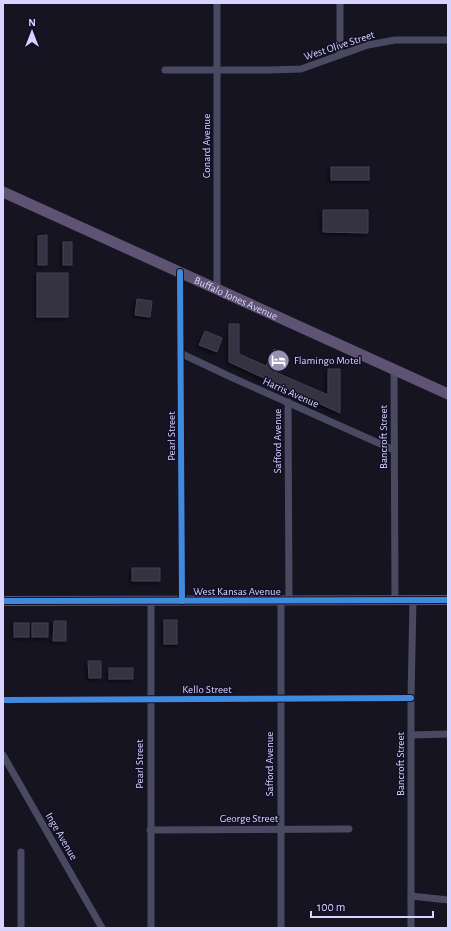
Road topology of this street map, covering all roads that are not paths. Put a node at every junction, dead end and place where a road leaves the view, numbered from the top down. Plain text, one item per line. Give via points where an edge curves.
1 (217, 3) edge
2 (340, 3) edge
3 (448, 40) edge
4 (340, 55) junction
5 (165, 70) dead end
6 (217, 70) junction
7 (3, 192) edge
8 (180, 272) junction
9 (217, 289) junction
10 (180, 353) junction
11 (394, 370) junction
12 (448, 394) edge
13 (288, 402) junction
14 (394, 450) junction
15 (151, 600) junction
16 (395, 600) junction
17 (413, 600) junction
18 (448, 600) edge
19 (182, 601) junction
20 (285, 601) junction
21 (3, 602) edge
22 (411, 698) junction
23 (150, 699) junction
24 (281, 699) junction
25 (3, 700) edge
26 (412, 734) junction
27 (448, 734) edge
28 (3, 755) edge
29 (280, 829) junction
30 (349, 829) dead end
31 (150, 830) junction
32 (21, 852) dead end
33 (411, 896) junction
34 (448, 900) edge
35 (21, 928) edge
36 (102, 928) edge
37 (151, 928) edge
38 (281, 928) edge
39 (411, 928) edge

1 - 6 street, Conard Avenue
2 - 4 street
3 - 4 street, West Olive Street via 395,40 368,45
4 - 6 street, West Olive Street via 301,69
5 - 6 street, West Olive Street
6 - 9 street, Conard Avenue
7 - 8 main road, Buffalo Jones Avenue
8 - 9 main road, Buffalo Jones Avenue
8 - 10 street, Pearl Street
9 - 11 main road, Buffalo Jones Avenue
10 - 13 street, Harris Avenue
10 - 19 street, Pearl Street
11 - 12 main road, Buffalo Jones Avenue
11 - 14 street, Bancroft Street
13 - 14 street, Harris Avenue
13 - 20 street, Safford Avenue
14 - 16 street, Bancroft Street
15 - 19 street, West Kansas Avenue
15 - 21 street, West Kansas Avenue
15 - 23 street, Pearl Street
16 - 17 street, West Kansas Avenue
16 - 20 street, West Kansas Avenue
17 - 18 street, West Kansas Avenue
17 - 22 street, Bancroft Street
19 - 20 street, West Kansas Avenue
20 - 24 street, Safford Avenue
22 - 24 street, Kello Street
22 - 26 street, Bancroft Street
23 - 24 street, Kello Street
23 - 25 street, Kello Street
23 - 31 street, Pearl Street
24 - 29 street, Safford Avenue
26 - 27 street
26 - 33 street, Bancroft Street
28 - 36 street, Inge Avenue
29 - 30 street, George Street
29 - 31 street, George Street
29 - 38 street, Safford Avenue
31 - 37 street, Pearl Street
32 - 35 street
33 - 34 street
33 - 39 street, Bancroft Street

